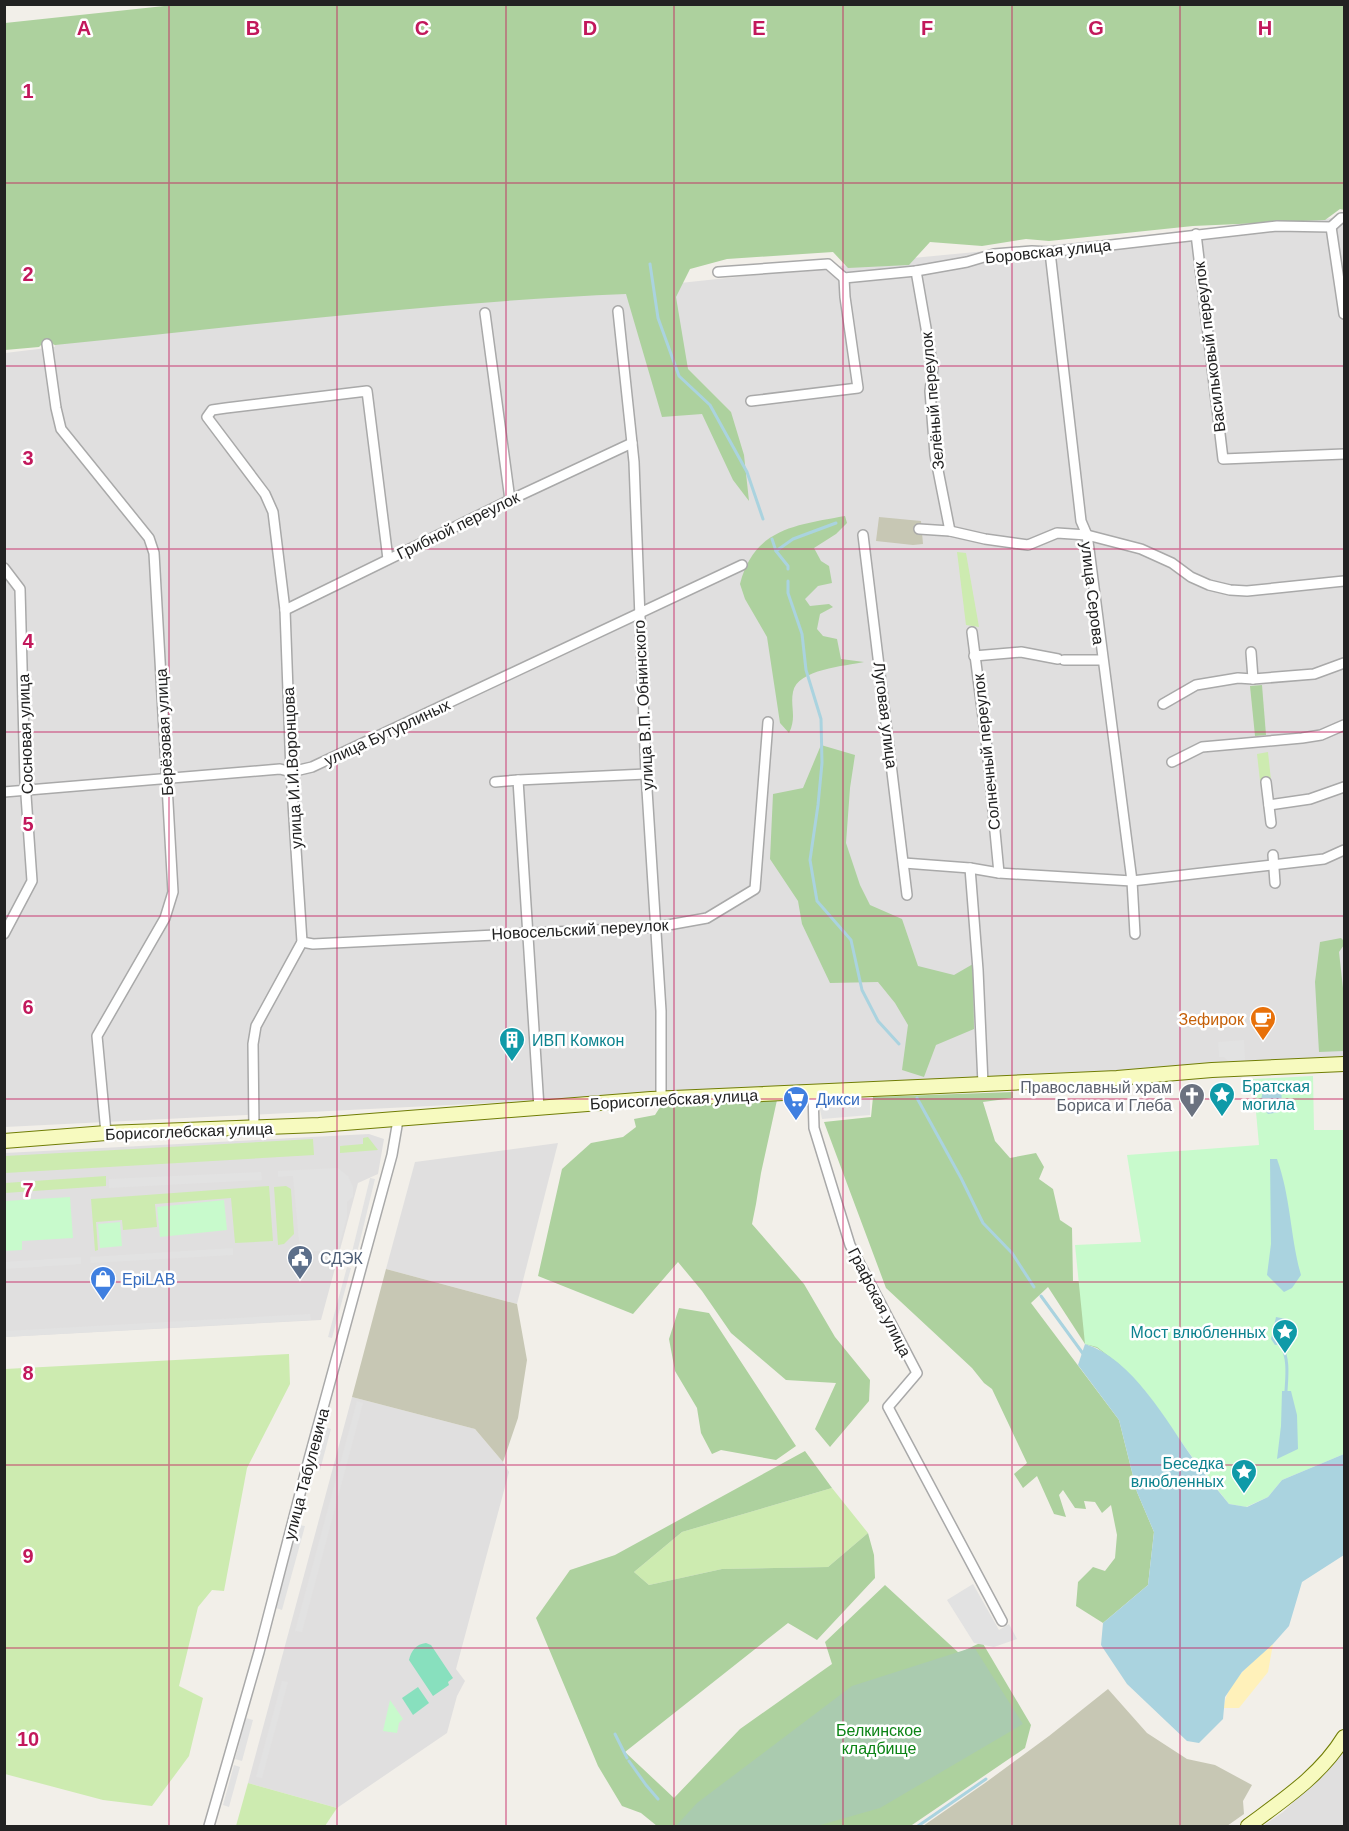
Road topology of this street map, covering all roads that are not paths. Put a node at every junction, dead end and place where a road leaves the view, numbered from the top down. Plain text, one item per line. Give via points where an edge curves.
1 (1344, 218) edge
2 (1331, 227) junction
3 (1196, 234) junction
4 (1050, 252) junction
5 (916, 271) junction
6 (718, 272) dead end
7 (844, 278) junction
8 (618, 311) dead end
9 (485, 313) dead end
10 (1344, 314) edge
11 (47, 344) dead end
12 (751, 401) dead end
13 (632, 443) junction
14 (1344, 454) edge
15 (510, 500) junction
16 (920, 529) dead end
17 (950, 531) junction
18 (863, 535) dead end
19 (1087, 536) junction
20 (388, 559) junction
21 (742, 565) dead end
22 (4, 568) edge
23 (1344, 581) edge
24 (285, 610) junction
25 (639, 614) junction
26 (972, 632) dead end
27 (1251, 652) dead end
28 (974, 656) junction
29 (1102, 660) junction
30 (1344, 663) edge
31 (1253, 679) junction
32 (1163, 704) dead end
33 (768, 722) dead end
34 (1344, 725) edge
35 (1262, 742) junction
36 (1263, 752) dead end
37 (1172, 762) dead end
38 (291, 772) junction
39 (646, 774) junction
40 (167, 778) junction
41 (518, 780) junction
42 (495, 782) dead end
43 (1266, 782) dead end
44 (1344, 787) edge
45 (26, 790) junction
46 (4, 792) edge
47 (1269, 804) junction
48 (1271, 823) dead end
49 (1344, 850) edge
50 (1273, 855) dead end
51 (904, 863) junction
52 (1274, 866) junction
53 (970, 868) junction
54 (999, 873) junction
55 (1131, 881) junction
56 (1275, 883) dead end
57 (907, 895) dead end
58 (657, 927) junction
59 (528, 933) junction
60 (4, 934) edge
61 (1135, 934) dead end
62 (302, 942) junction
63 (1344, 1064) edge
64 (983, 1084) junction
65 (813, 1092) junction
66 (661, 1099) junction
67 (539, 1108) junction
68 (398, 1120) junction
69 (254, 1129) junction
70 (106, 1133) junction
71 (4, 1141) edge
72 (1002, 1621) dead end
73 (1344, 1737) edge
74 (209, 1827) edge
75 (1248, 1827) edge

1 - 2 street
2 - 3 street, Боровская улица via 1278,226
2 - 10 street
3 - 4 street, Боровская улица
3 - 14 street, Васильковый переулок via 1222,459
4 - 5 street, Боровская улица via 994,254
4 - 19 street, улица Серова via 1081,521
5 - 7 street, Боровская улица
5 - 17 street, Зелёный переулок via 933,368 930,391 935,455
6 - 7 street via 828,264
7 - 12 street via 858,387
8 - 13 street, улица В.П. Обнинского
9 - 15 street
11 - 40 street, Берёзовая улица via 61,429 149,538 154,553
13 - 15 street, Грибной переулок
13 - 25 street, улица В.П. Обнинского
15 - 20 street, Грибной переулок
16 - 17 street
17 - 19 street via 1029,545 1057,533
18 - 51 street, Луговая улица
19 - 23 street via 1141,549 1191,577 1230,590
19 - 29 street, улица Серова
20 - 24 street, Грибной переулок
20 - 24 street, улица И.И.Воронцова via 367,391 212,410 207,417 265,494 273,512
21 - 25 street, улица Бутурлиных
22 - 45 street, Сосновая улица via 21,589
24 - 38 street, улица И.И.Воронцова
25 - 38 street, улица Бутурлиных via 312,767
25 - 39 street, улица В.П. Обнинского
26 - 28 street, Солнечный переулок
27 - 31 street
28 - 29 street via 1021,652 1061,659
28 - 54 street, Солнечный переулок
29 - 55 street, улица Серова
30 - 31 street via 1314,675
31 - 32 street via 1196,685
33 - 58 street, Новосельский переулок via 755,889 707,918
34 - 35 street via 1321,735
35 - 36 street
35 - 37 street via 1202,747
38 - 40 street, улица Бутурлиных via 280,769
38 - 62 street, улица И.И.Воронцова
39 - 41 street
39 - 58 street, улица В.П. Обнинского
40 - 45 street, улица Бутурлиных
40 - 70 street, Берёзовая улица via 173,892 165,918 97,1036
41 - 42 street
41 - 59 street
43 - 47 street
44 - 47 street via 1310,799
45 - 46 street, улица Бутурлиных
45 - 60 street, Сосновая улица via 32,881
47 - 48 street
49 - 52 street via 1324,859
50 - 52 street
51 - 53 street
51 - 57 street, Луговая улица
52 - 55 street
52 - 56 street
53 - 54 street
53 - 64 street
54 - 55 street
55 - 61 street, улица Серова
58 - 59 street, Новосельский переулок
58 - 66 street, улица В.П. Обнинского
59 - 62 street, Новосельский переулок
59 - 67 street
62 - 69 street via 256,1026
63 - 64 street, Борисоглебская улица
64 - 65 street, Борисоглебская улица
65 - 66 street, Борисоглебская улица
65 - 72 street, Графская улица via 814,1128 850,1245 917,1373 888,1407
66 - 67 street, Борисоглебская улица
67 - 68 street, Борисоглебская улица
68 - 69 street, Борисоглебская улица
68 - 74 street, улица Табулевича via 392,1155
69 - 70 street, Борисоглебская улица
70 - 71 street, Борисоглебская улица
73 - 75 street via 1305,1782

